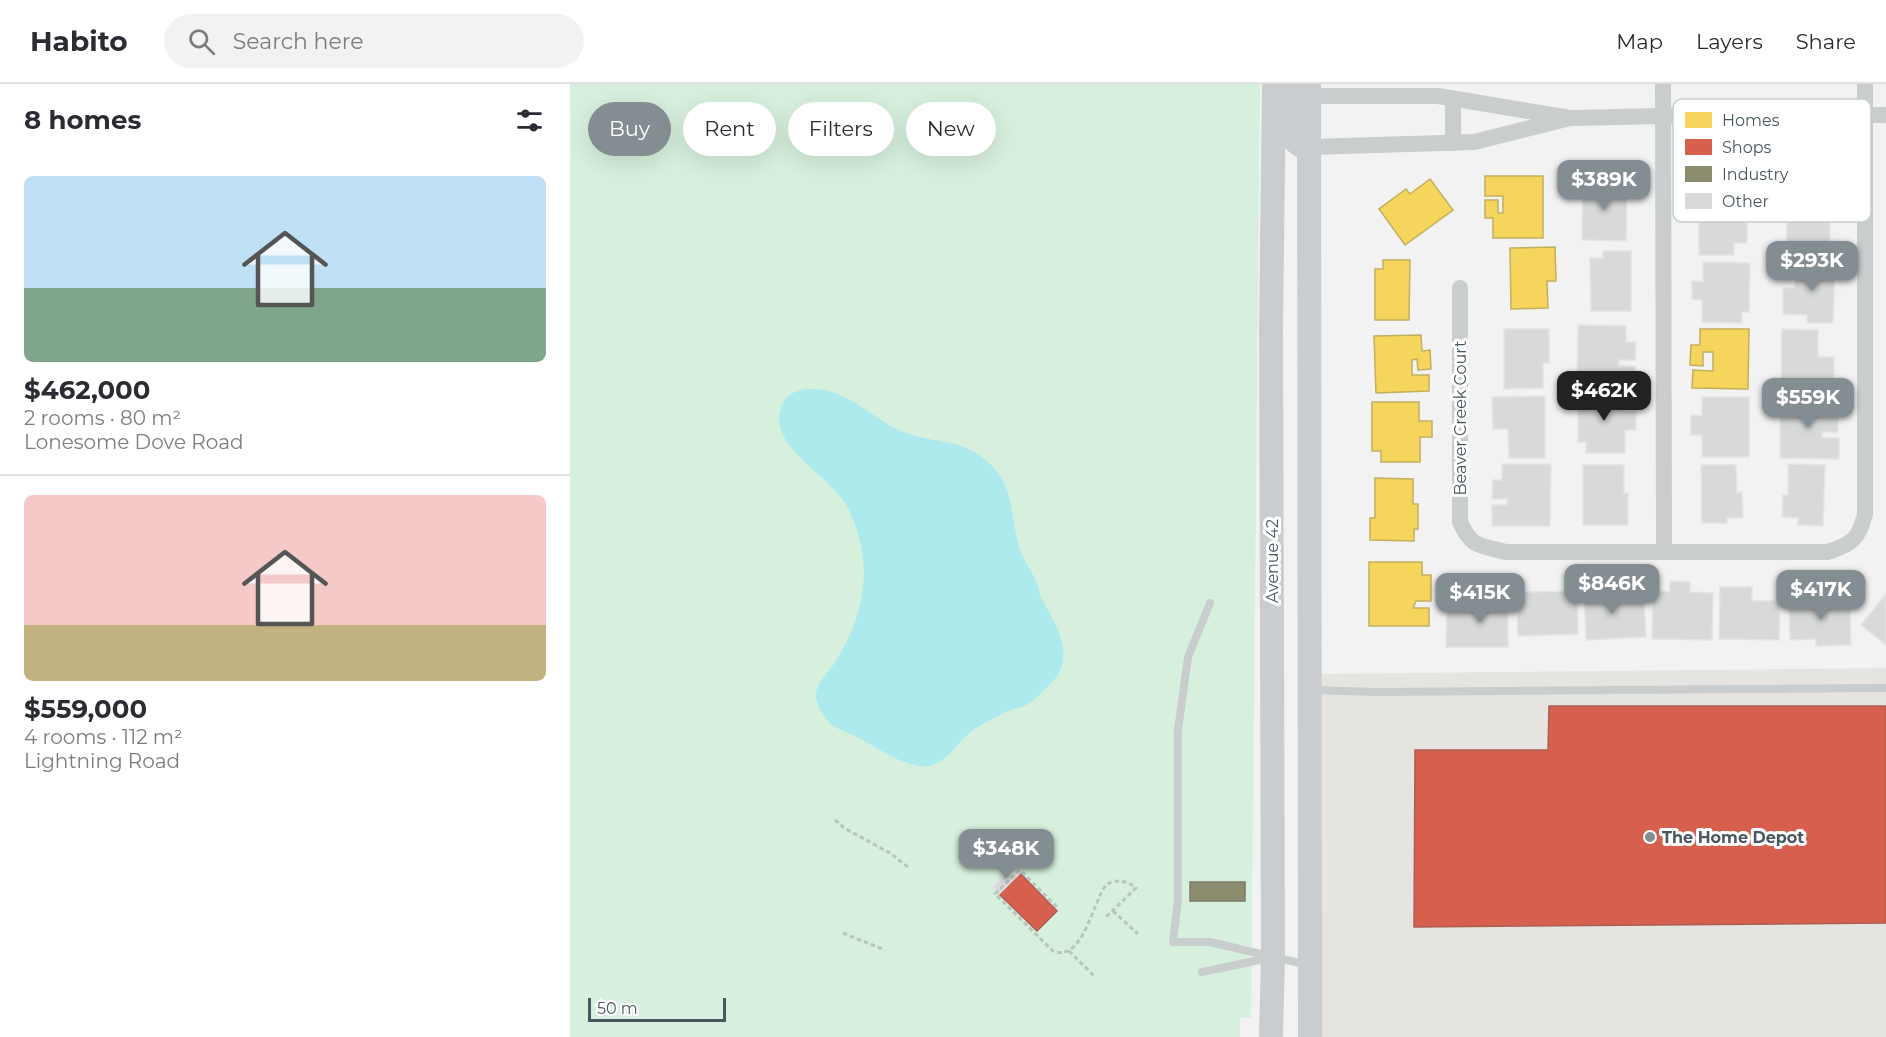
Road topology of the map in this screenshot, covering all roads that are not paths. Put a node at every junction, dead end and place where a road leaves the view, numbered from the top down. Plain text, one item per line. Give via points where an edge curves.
1 (1274, 84) edge
2 (1663, 84) edge
3 (1303, 88) edge
4 (1453, 99) junction
5 (1663, 116) junction
6 (1673, 116) edge
7 (1570, 118) junction
8 (1453, 143) junction
9 (1310, 147) junction
10 (1865, 222) edge
11 (1460, 288) dead end
12 (1664, 551) junction
13 (1210, 603) dead end
14 (1886, 688) edge
15 (1310, 690) junction
16 (1273, 957) junction
17 (1311, 966) junction
18 (1202, 972) dead end
19 (1270, 1037) edge
20 (1310, 1037) edge

1 - 16 street, Avenue 42
2 - 5 street
3 - 4 street
3 - 9 street
4 - 7 street
4 - 8 street
5 - 6 street
5 - 7 street
5 - 12 street
7 - 8 street via 1474,142
8 - 9 street
9 - 15 street
10 - 12 street via 1865,514 1856,538 1827,552
11 - 12 street, Beaver Creek Court via 1460,522 1465,532 1474,543 1506,552
13 - 16 lane via 1188,657 1178,730 1178,900 1173,942 1210,942
14 - 15 lane
15 - 17 street
16 - 17 lane
16 - 18 lane
16 - 19 street, Avenue 42
17 - 20 street

